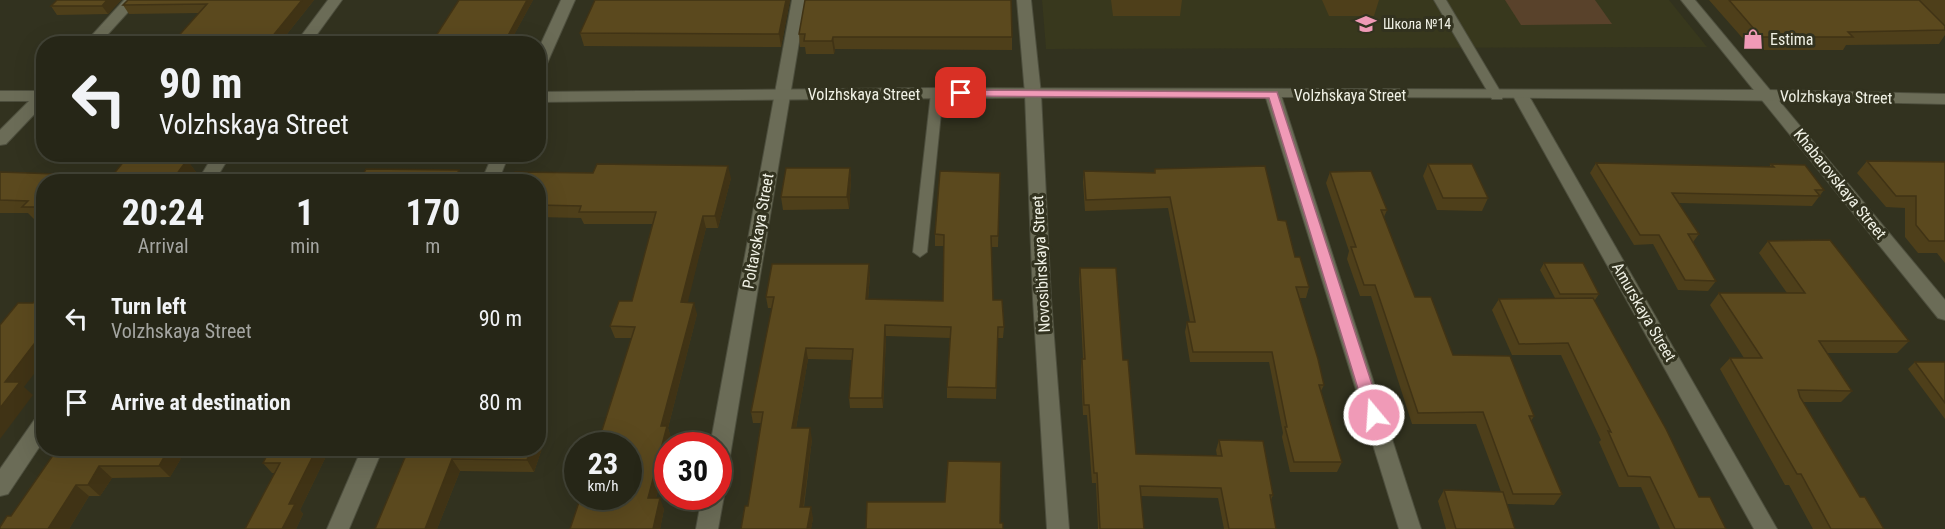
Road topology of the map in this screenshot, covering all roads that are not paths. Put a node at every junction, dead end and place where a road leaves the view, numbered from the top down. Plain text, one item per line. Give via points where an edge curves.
1 (132, 0) edge
2 (335, 0) edge
3 (568, 0) edge
4 (799, 0) edge
5 (1024, 0) edge
6 (1440, 0) edge
7 (1688, 0) edge
8 (98, 36) edge
9 (308, 36) edge
10 (546, 50) edge
11 (937, 93) junction
12 (1033, 94) junction
13 (1273, 94) junction
14 (36, 95) edge
15 (781, 95) junction
16 (1767, 95) junction
17 (0, 96) edge
18 (1497, 96) junction
19 (1521, 96) junction
20 (546, 97) edge
21 (1945, 99) edge
22 (36, 102) edge
23 (0, 140) edge
24 (920, 252) dead end
25 (1945, 313) edge
26 (723, 432) edge
27 (36, 435) edge
28 (370, 456) edge
29 (0, 487) edge
30 (710, 510) edge
31 (338, 529) edge
32 (707, 529) edge
33 (1058, 529) edge
34 (1410, 529) edge
35 (1766, 529) edge

1 - 8 street
2 - 9 street
3 - 10 street
4 - 15 street, Poltavskaya Street
5 - 12 street, Novosibirskaya Street
6 - 18 lane
7 - 16 street, Khabarovskaya Street
11 - 12 street, Volzhskaya Street
11 - 15 street, Volzhskaya Street
11 - 24 lane
12 - 13 street, Volzhskaya Street
12 - 33 street, Novosibirskaya Street
13 - 18 street, Volzhskaya Street
13 - 34 street
14 - 17 street
15 - 20 street, Volzhskaya Street
15 - 26 street, Poltavskaya Street
16 - 19 street, Volzhskaya Street
16 - 21 street, Volzhskaya Street
16 - 25 street, Khabarovskaya Street
18 - 19 street, Volzhskaya Street
19 - 35 street, Amurskaya Street
22 - 23 street
27 - 29 street
28 - 31 street
30 - 32 street

